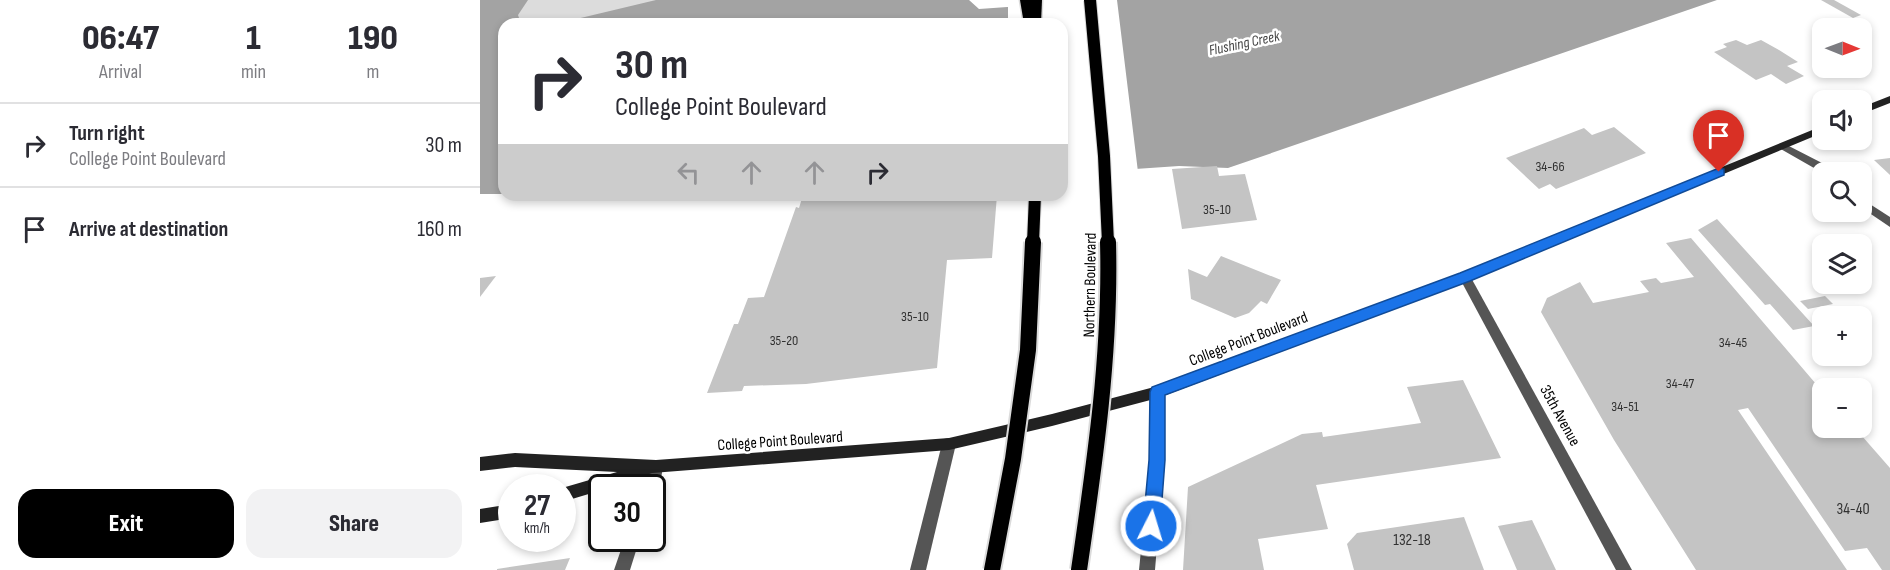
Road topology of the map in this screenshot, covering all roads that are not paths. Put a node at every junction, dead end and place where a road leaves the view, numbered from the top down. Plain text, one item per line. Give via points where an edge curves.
1 (1026, 0) edge
2 (1037, 0) edge
3 (1090, 0) edge
4 (1030, 18) edge
5 (1036, 18) edge
6 (1890, 99) edge
7 (1872, 107) edge
8 (1812, 133) edge
9 (1783, 146) junction
10 (1812, 163) edge
11 (1035, 201) edge
12 (1872, 210) edge
13 (1890, 223) edge
14 (1465, 277) junction
15 (1158, 392) junction
16 (949, 444) junction
17 (480, 464) edge
18 (656, 467) junction
19 (654, 474) edge
20 (576, 491) edge
21 (498, 513) edge
22 (480, 516) edge
23 (628, 552) edge
24 (622, 570) edge
25 (918, 570) edge
26 (992, 570) edge
27 (1079, 570) edge
28 (1147, 570) edge
29 (1624, 570) edge

1 - 4 highway
2 - 5 main road
3 - 27 main road, Northern Boulevard, bridge via 1106,177 1108,294 1097,441
6 - 7 main road
8 - 9 main road, College Point Boulevard
9 - 10 street
9 - 14 main road, College Point Boulevard
11 - 26 main road, bridge via 1028,350
12 - 13 street
14 - 15 main road, College Point Boulevard
14 - 29 street, 35th Avenue
15 - 16 main road, College Point Boulevard
15 - 28 street via 1157,460
16 - 18 main road, College Point Boulevard
16 - 25 street
17 - 18 main road, College Point Boulevard via 515,460
18 - 19 street
18 - 20 main road, College Point Boulevard
21 - 22 main road
23 - 24 street

